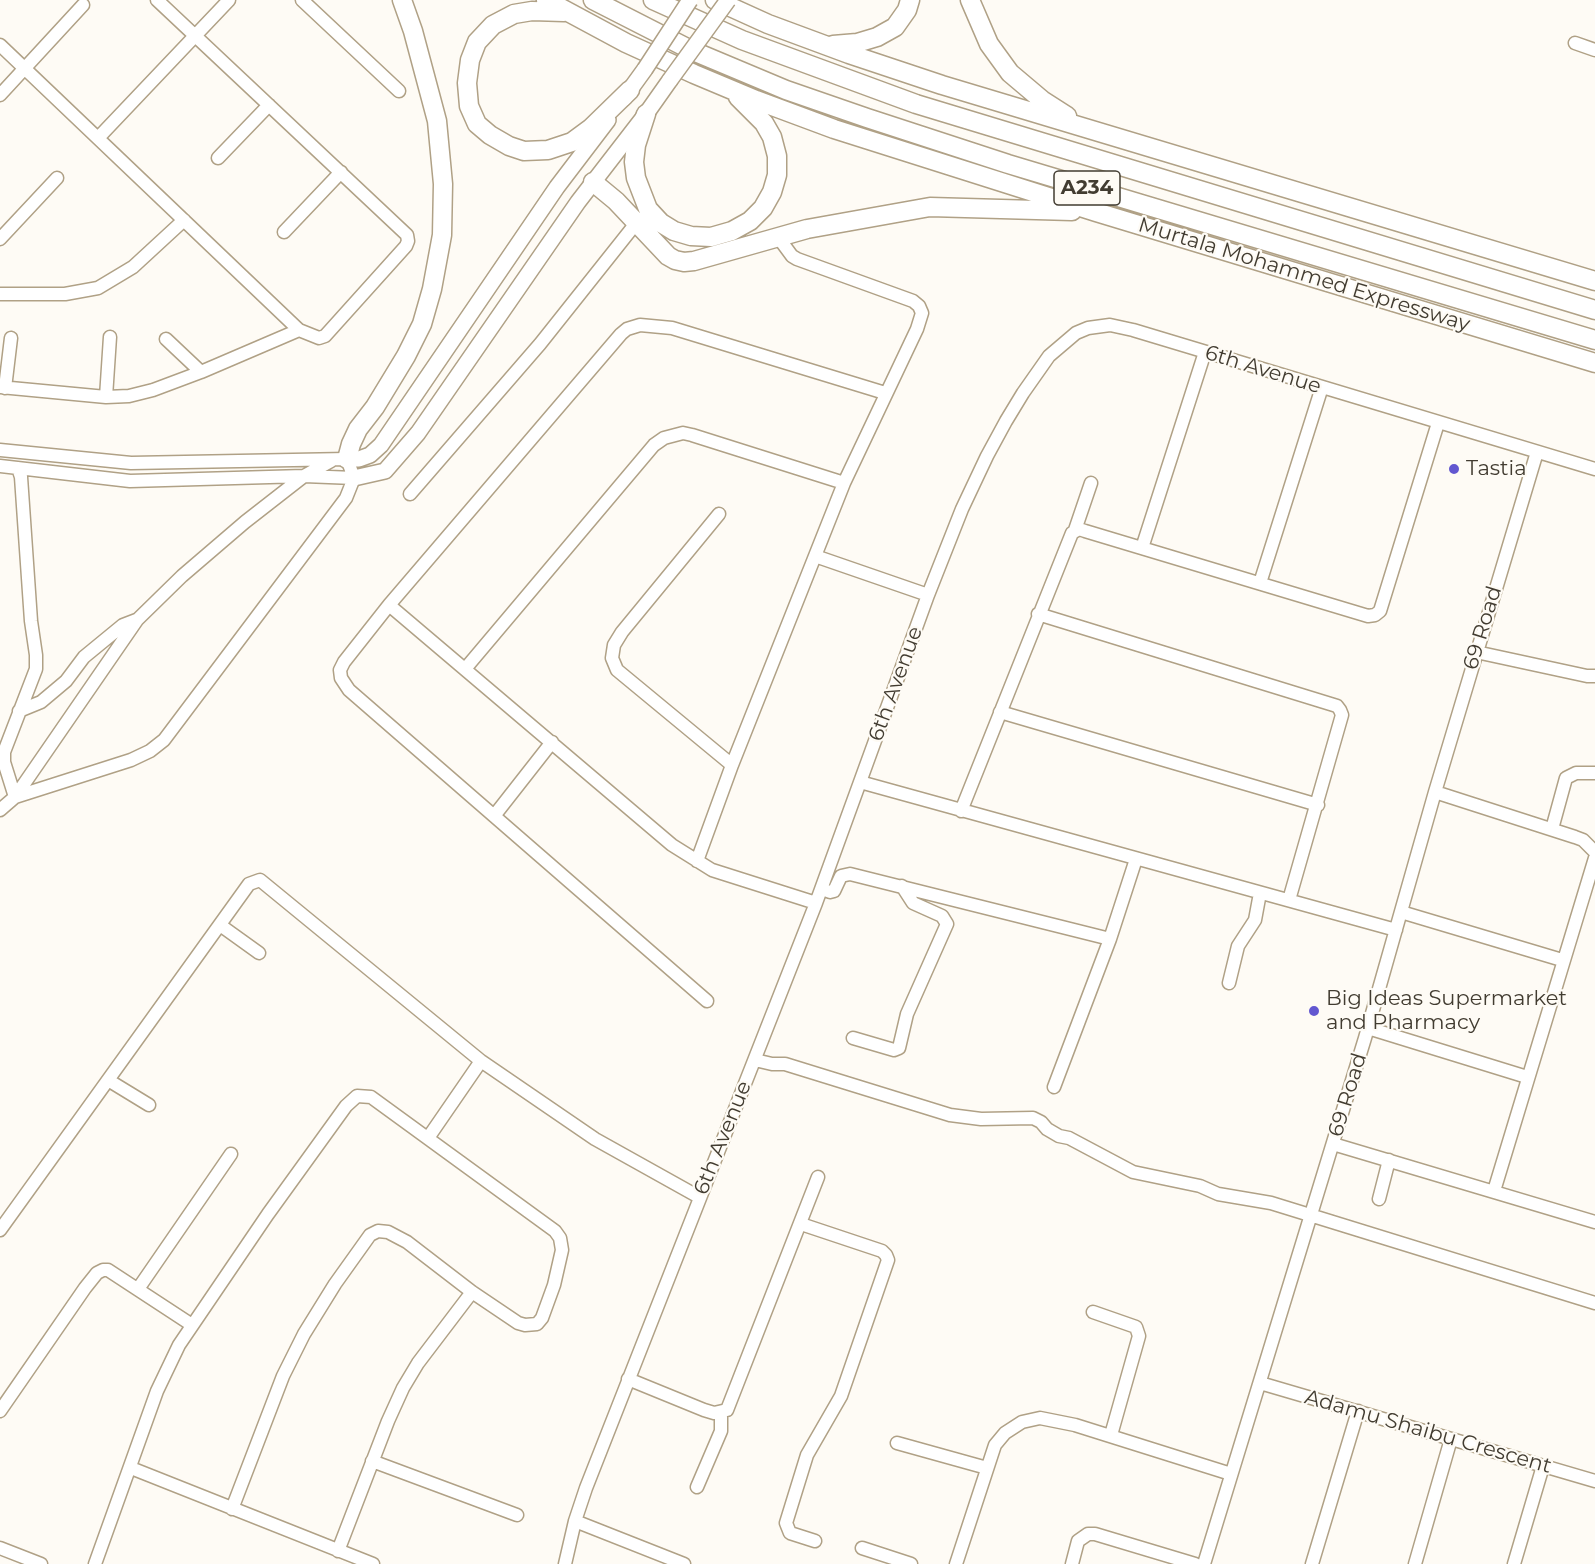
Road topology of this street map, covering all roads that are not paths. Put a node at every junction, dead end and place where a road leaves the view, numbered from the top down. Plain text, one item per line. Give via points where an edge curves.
1 (158, 0) edge
2 (229, 0) edge
3 (302, 0) edge
4 (402, 0) edge
5 (546, 0) edge
6 (593, 0) edge
7 (653, 0) edge
8 (690, 0) edge
9 (715, 0) edge
10 (728, 0) edge
11 (910, 0) edge
12 (969, 0) edge
13 (83, 5) dead end
14 (569, 13) junction
15 (195, 36) junction
16 (1575, 43) dead end
17 (0, 45) edge
18 (826, 46) junction
19 (1595, 50) edge
20 (26, 68) junction
21 (728, 88) junction
22 (630, 90) junction
23 (399, 92) dead end
24 (0, 95) edge
25 (269, 105) junction
26 (646, 114) junction
27 (1098, 132) junction
28 (99, 137) junction
29 (218, 158) dead end
30 (341, 172) junction
31 (57, 178) dead end
32 (593, 182) junction
33 (1096, 212) junction
34 (184, 220) junction
35 (637, 222) junction
36 (284, 232) dead end
37 (778, 237) junction
38 (0, 239) edge
39 (1595, 281) edge
40 (0, 294) edge
41 (1595, 310) edge
42 (299, 330) junction
43 (110, 337) dead end
44 (10, 338) dead end
45 (166, 339) dead end
46 (1595, 340) edge
47 (1205, 352) junction
48 (1595, 363) edge
49 (201, 372) junction
50 (2, 387) edge
51 (1322, 387) junction
52 (885, 393) junction
53 (106, 398) junction
54 (1438, 423) junction
55 (0, 450) edge
56 (1537, 452) junction
57 (340, 459) junction
58 (0, 466) edge
59 (18, 468) junction
60 (1595, 469) edge
61 (304, 476) junction
62 (354, 478) junction
63 (844, 483) junction
64 (1091, 483) dead end
65 (410, 494) dead end
66 (719, 514) dead end
67 (1075, 530) junction
68 (1142, 548) junction
69 (815, 555) junction
70 (1260, 582) junction
71 (928, 595) junction
72 (389, 605) junction
73 (1038, 614) junction
74 (137, 620) junction
75 (1476, 652) junction
76 (465, 669) junction
77 (1595, 676) edge
78 (18, 711) junction
79 (1000, 712) junction
80 (552, 742) junction
81 (732, 765) junction
82 (1595, 773) edge
83 (860, 782) junction
84 (1435, 792) junction
85 (15, 797) junction
86 (1318, 805) junction
87 (0, 810) edge
88 (961, 811) junction
89 (494, 816) junction
90 (1552, 829) junction
91 (1595, 852) edge
92 (1595, 858) edge
93 (1136, 860) junction
94 (697, 861) junction
95 (902, 886) junction
96 (822, 889) junction
97 (1260, 893) junction
98 (1289, 900) junction
99 (816, 903) junction
100 (1401, 912) junction
101 (220, 925) junction
102 (1396, 930) junction
103 (1110, 939) junction
104 (259, 953) dead end
105 (1562, 960) junction
106 (1228, 983) dead end
107 (707, 1000) dead end
108 (1368, 1028) junction
109 (853, 1038) dead end
110 (755, 1060) junction
111 (481, 1061) junction
112 (1527, 1077) junction
113 (108, 1080) junction
114 (1054, 1088) dead end
115 (149, 1105) dead end
116 (428, 1138) junction
117 (1333, 1144) junction
118 (231, 1154) dead end
119 (1389, 1160) junction
120 (818, 1177) dead end
121 (1494, 1191) junction
122 (699, 1197) junction
123 (1379, 1199) dead end
124 (1311, 1217) junction
125 (1594, 1217) edge
126 (801, 1224) junction
127 (0, 1230) edge
128 (138, 1289) junction
129 (472, 1292) junction
130 (1595, 1303) edge
131 (1093, 1312) dead end
132 (192, 1325) junction
133 (628, 1379) junction
134 (1260, 1383) junction
135 (0, 1411) edge
136 (1358, 1411) junction
137 (722, 1413) junction
138 (1111, 1435) junction
139 (1451, 1439) junction
140 (897, 1443) dead end
141 (372, 1461) junction
142 (1543, 1466) junction
143 (131, 1468) junction
144 (987, 1468) junction
145 (1231, 1474) junction
146 (1595, 1481) edge
147 (697, 1487) dead end
148 (232, 1509) junction
149 (517, 1515) dead end
150 (575, 1521) junction
151 (815, 1541) dead end
152 (0, 1548) edge
153 (862, 1548) dead end
154 (338, 1551) junction
155 (41, 1564) edge
156 (95, 1564) edge
157 (374, 1564) edge
158 (565, 1564) edge
159 (684, 1564) edge
160 (911, 1564) edge
161 (956, 1564) edge
162 (1071, 1564) edge
163 (1195, 1564) edge
164 (1204, 1564) edge
165 (1312, 1564) edge
166 (1414, 1564) edge
167 (1514, 1564) edge

1 - 15 street
2 - 15 street
3 - 23 street
4 - 57 highway via 436,121 443,184 442,235 422,324
5 - 14 highway, Murtala Mohammed Expressway
6 - 46 highway, Murtala Mohammed Expressway / A234 via 693,51 909,133
7 - 41 highway, A234 via 742,40 916,104
8 - 22 main road, bridge
9 - 18 highway
10 - 26 main road, bridge
11 - 18 highway via 896,27 877,38
12 - 27 highway via 989,44 1010,73 1042,100
13 - 20 street
14 - 21 highway, Murtala Mohammed Expressway
14 - 22 highway via 514,14 493,25 477,42 467,83 469,106 477,124 509,146 524,151 548,150 572,142
15 - 25 street
15 - 28 street
16 - 19 street
17 - 20 street
18 - 27 highway
20 - 24 street
20 - 28 street
21 - 26 highway via 764,123 777,156 777,174 763,208 732,231 711,237 691,236 661,223 648,209 634,162
21 - 33 highway, Murtala Mohammed Expressway via 834,129
22 - 57 main road via 557,187 381,445 359,459
25 - 29 street
25 - 30 street
26 - 32 main road
27 - 39 highway
28 - 34 street
30 - 36 street
30 - 42 street via 407,235 408,241 325,336 314,337
31 - 38 street
32 - 35 highway
32 - 62 main road via 418,433 385,471
33 - 37 highway via 930,207
33 - 48 highway, Murtala Mohammed Expressway
34 - 40 street via 133,267 98,288 65,294
34 - 42 street
35 - 37 highway via 668,256 684,262
35 - 65 street via 540,344
37 - 52 street via 797,259 919,306 921,320
42 - 49 street
43 - 53 street
44 - 50 street
45 - 49 street
47 - 51 street, 6th Avenue
47 - 68 street
47 - 71 street, 6th Avenue via 1110,325 1088,328 1063,343 1023,393 987,456
49 - 53 street via 153,390
50 - 53 street
51 - 54 street, 6th Avenue
51 - 70 street
52 - 63 street
52 - 72 street via 672,328 633,326 621,334
54 - 56 street, 6th Avenue
54 - 70 street via 1380,611 1368,616
55 - 57 street via 131,463
56 - 60 street, 6th Avenue
56 - 75 street, 69 Road
57 - 61 street
57 - 62 street
58 - 59 street
59 - 61 street via 130,481
59 - 78 street via 36,669
61 - 62 street
61 - 74 street via 203,558
62 - 85 street via 346,498 164,740 131,760
63 - 69 street
63 - 76 street via 692,435 682,433 664,438
64 - 67 street
66 - 81 street via 622,632 612,658 617,670
67 - 68 street
67 - 73 street via 1069,536
68 - 70 street
69 - 71 street
69 - 81 street
71 - 83 street, 6th Avenue
72 - 76 street
72 - 89 street via 344,662 341,678 349,690
73 - 79 street
73 - 86 street via 1337,706 1342,715
74 - 78 street via 123,625 84,657 66,681 41,702
74 - 85 street
75 - 77 street
75 - 84 street, 69 Road
76 - 80 street
78 - 85 street via 4,752
79 - 86 street
79 - 88 street
80 - 89 street
80 - 94 street
81 - 94 street
82 - 90 street via 1576,773 1566,778
83 - 88 street
83 - 96 street, 6th Avenue
84 - 90 street
84 - 100 street, 69 Road
85 - 87 street
86 - 98 street
88 - 93 street
89 - 107 street
90 - 91 street via 1583,840
92 - 105 street
93 - 97 street
93 - 103 street
94 - 99 street via 717,872
95 - 96 street via 850,874 841,876 832,892
95 - 103 street
95 - 109 street via 913,903 942,916 947,924 907,1014 899,1048 894,1050
96 - 99 street, 6th Avenue
97 - 98 street
97 - 106 street via 1255,920 1238,946
98 - 102 street
99 - 110 street, 6th Avenue
100 - 102 street, 69 Road
100 - 105 street
101 - 104 street
101 - 111 street via 249,884 260,880 266,883
101 - 113 street
102 - 108 street, 69 Road
103 - 114 street
105 - 112 street
108 - 112 street
108 - 117 street, 69 Road
110 - 122 street, 6th Avenue
110 - 124 street via 785,1064 951,1115 1033,1118 1059,1136 1133,1172 1271,1203
111 - 116 street
111 - 122 street via 595,1139
112 - 121 street
113 - 115 street
113 - 127 street
116 - 129 street via 560,1238 562,1250 554,1285 537,1324 518,1323
116 - 132 street via 371,1097 357,1096 351,1100
117 - 119 street
117 - 124 street, 69 Road
118 - 128 street
119 - 121 street
119 - 123 street
120 - 126 street
121 - 125 street
122 - 133 street, 6th Avenue
124 - 130 street
124 - 134 street, 69 Road
126 - 137 street via 729,1406
126 - 151 street via 882,1251 888,1260 841,1396 807,1455 786,1523 790,1533
128 - 132 street
128 - 135 street via 108,1270 98,1273
129 - 141 street via 403,1388
129 - 148 street via 407,1242 388,1232 370,1235 304,1334
131 - 138 street via 1131,1324 1139,1336
132 - 143 street via 161,1383
133 - 137 street via 704,1410
133 - 150 street, 6th Avenue
134 - 136 street, Adamu Shaibu Crescent
134 - 145 street, 69 Road
136 - 139 street, Adamu Shaibu Crescent
136 - 165 street
137 - 147 street via 721,1431
138 - 144 street via 1057,1421 1030,1420 1013,1426 1000,1438
138 - 145 street
139 - 142 street, Adamu Shaibu Crescent
139 - 166 street
140 - 144 street
141 - 149 street
141 - 154 street
142 - 146 street, Adamu Shaibu Crescent
142 - 167 street
143 - 148 street
143 - 156 street
144 - 161 street
145 - 164 street, 69 Road
148 - 154 street
150 - 158 street, 6th Avenue
150 - 159 street
152 - 155 street
153 - 160 street
154 - 157 street
162 - 163 street via 1078,1541 1088,1534

